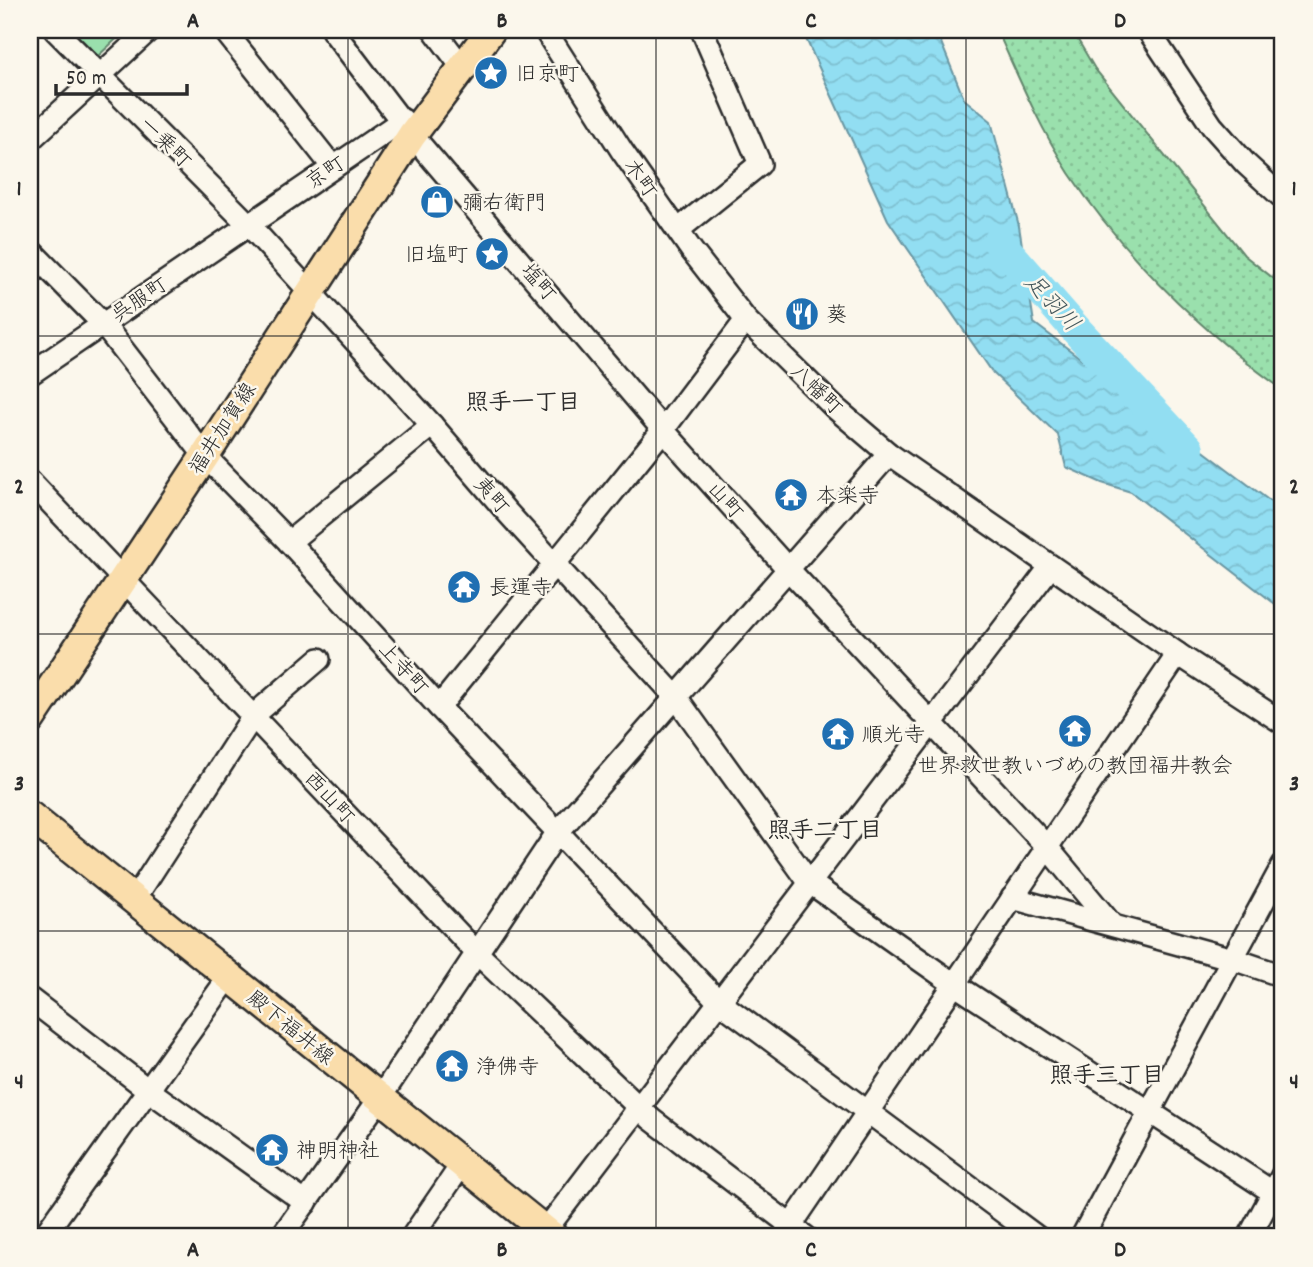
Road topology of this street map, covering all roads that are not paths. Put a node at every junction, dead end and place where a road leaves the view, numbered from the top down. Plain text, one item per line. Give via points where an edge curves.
1 (55, 30) edge
2 (149, 30) edge
3 (224, 30) edge
4 (332, 30) edge
5 (434, 30) edge
6 (491, 30) edge
7 (545, 30) edge
8 (702, 30) edge
9 (1149, 30) edge
10 (462, 66) junction
11 (100, 75) junction
12 (408, 127) junction
13 (30, 140) edge
14 (332, 166) junction
15 (1283, 198) edge
16 (248, 225) junction
17 (678, 230) junction
18 (30, 250) edge
19 (310, 292) junction
20 (746, 320) junction
21 (103, 324) junction
22 (30, 374) edge
23 (432, 425) junction
24 (663, 430) junction
25 (889, 454) junction
26 (205, 456) junction
27 (31, 485) edge
28 (289, 542) junction
29 (555, 563) junction
30 (1051, 566) junction
31 (788, 569) junction
32 (122, 578) junction
33 (1178, 654) junction
34 (319, 659) dead end
35 (676, 697) junction
36 (439, 707) junction
37 (253, 716) junction
38 (30, 720) edge
39 (931, 723) junction
40 (1283, 723) edge
41 (30, 816) edge
42 (557, 833) junction
43 (1047, 847) junction
44 (1283, 865) edge
45 (809, 882) junction
46 (1012, 898) junction
47 (134, 900) junction
48 (1112, 925) junction
49 (477, 953) junction
50 (1233, 959) junction
51 (1283, 976) edge
52 (229, 977) junction
53 (954, 984) junction
54 (30, 999) edge
55 (718, 1001) junction
56 (147, 1089) junction
57 (380, 1098) junction
58 (639, 1105) junction
59 (868, 1111) junction
60 (1148, 1112) junction
61 (462, 1164) junction
62 (1280, 1188) edge
63 (306, 1203) junction
64 (793, 1233) edge
65 (549, 1234) edge
66 (43, 1237) edge
67 (281, 1237) edge
68 (412, 1237) edge
69 (1037, 1237) edge
70 (1082, 1237) edge
71 (1249, 1237) edge

1 - 11 street, 一乗町
2 - 11 street
3 - 14 street
4 - 12 street, 塩町
5 - 10 street
6 - 10 main road, 京町
7 - 17 street, 木町
8 - 17 street via 760,164
9 - 15 street via 1212,126
10 - 12 main road, 京町
11 - 13 street
11 - 16 street, 一乗町
12 - 14 street, 京町
12 - 19 main road, 福井加賀線
12 - 24 street, 塩町
14 - 16 street, 京町
16 - 19 street, 一乗町
16 - 21 street, 呉服町
17 - 20 street, 木町
18 - 21 street, 上寺町
19 - 23 street, 夷町
19 - 26 main road, 福井加賀線
20 - 24 street
20 - 25 street, 八幡町
21 - 22 street, 呉服町
21 - 26 street, 上寺町
23 - 28 street
23 - 29 street, 夷町
24 - 29 street
24 - 31 street, 山町
25 - 30 street, 八幡町
25 - 31 street
26 - 28 street, 上寺町
26 - 32 main road, 福井加賀線
27 - 32 street, 西山町
28 - 36 street, 上寺町
29 - 35 street, 夷町
29 - 36 street
30 - 33 street, 八幡町
30 - 39 street
31 - 35 street
31 - 39 street, 山町
32 - 37 street, 西山町
32 - 38 main road, 福井加賀線
33 - 40 street, 八幡町
33 - 43 street
34 - 37 street
35 - 42 street
35 - 45 street, 夷町
36 - 42 street, 上寺町
37 - 47 street
37 - 49 street, 西山町
39 - 43 street, 山町
39 - 45 street
41 - 47 main road, 殿下福井線
42 - 49 street
42 - 55 street, 上寺町
43 - 46 street
43 - 48 street, 山町
44 - 50 street
45 - 53 street, 夷町
45 - 55 street
46 - 48 street
46 - 53 street
47 - 52 main road, 殿下福井線
48 - 50 street
49 - 57 street
49 - 58 street, 西山町
50 - 51 street
50 - 60 street
52 - 56 street
52 - 57 main road, 殿下福井線
53 - 59 street
53 - 60 street, 夷町
54 - 56 street
55 - 58 street
55 - 59 street, 上寺町
56 - 63 street
56 - 66 street
57 - 61 main road, 殿下福井線
57 - 63 street
58 - 64 street, 西山町
58 - 65 street
59 - 64 street
59 - 69 street, 上寺町
60 - 62 street, 夷町
60 - 70 street
61 - 65 main road, 殿下福井線
61 - 68 street
62 - 71 street
63 - 67 street

